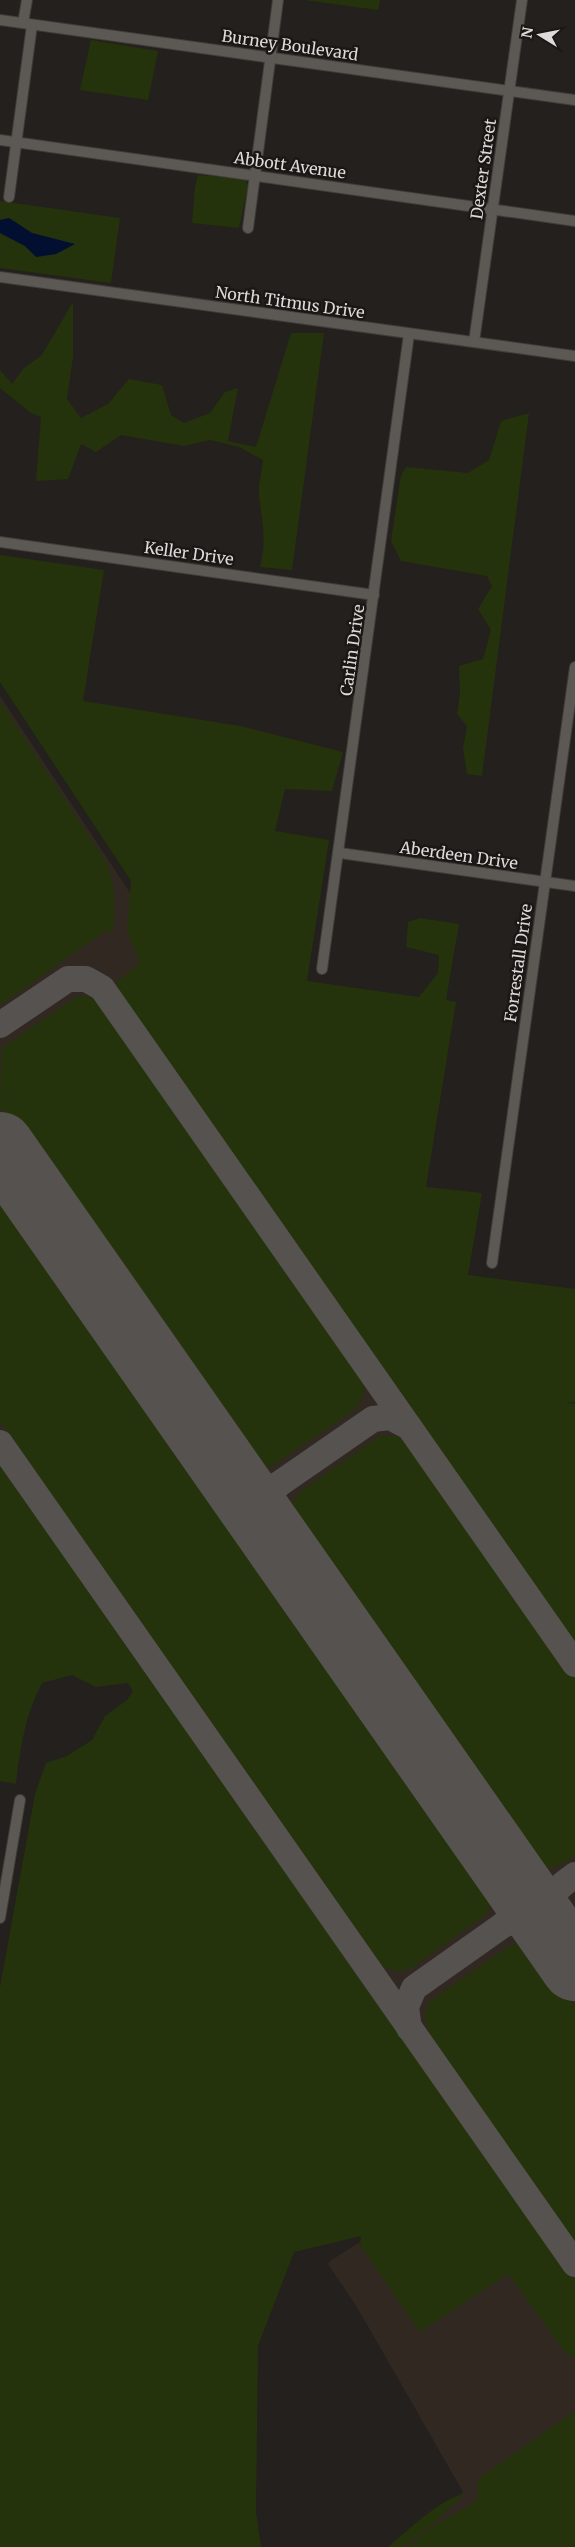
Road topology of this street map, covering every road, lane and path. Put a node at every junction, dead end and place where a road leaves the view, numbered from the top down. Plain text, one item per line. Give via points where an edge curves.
1 (27, 0) edge
2 (278, 0) edge
3 (522, 0) edge
4 (0, 20) edge
5 (27, 24) junction
6 (270, 58) junction
7 (510, 91) junction
8 (575, 100) edge
9 (0, 140) edge
10 (15, 142) junction
11 (256, 175) junction
12 (9, 196) dead end
13 (493, 208) junction
14 (575, 221) edge
15 (248, 228) dead end
16 (0, 276) edge
17 (409, 334) junction
18 (474, 342) junction
19 (575, 356) edge
20 (0, 542) edge
21 (374, 595) junction
22 (575, 667) edge
23 (340, 853) junction
24 (545, 882) junction
25 (575, 886) edge
26 (322, 969) dead end
27 (492, 1263) dead end
28 (20, 1800) dead end
29 (0, 1918) edge

1 - 5 street
2 - 6 street
3 - 7 street, Dexter Street
4 - 5 street, Burney Boulevard
5 - 6 street, Burney Boulevard
5 - 10 street
6 - 7 street, Burney Boulevard
6 - 11 street
7 - 8 street, Burney Boulevard
7 - 13 street, Dexter Street
9 - 10 street, Abbott Avenue
10 - 11 street, Abbott Avenue
10 - 12 street
11 - 13 street, Abbott Avenue
11 - 15 street
13 - 14 street, Abbott Avenue
13 - 18 street, Dexter Street
16 - 17 street, North Titmus Drive
17 - 18 street, North Titmus Drive
17 - 21 street, Carlin Drive
18 - 19 street, North Titmus Drive
20 - 21 street, Keller Drive
21 - 23 street, Carlin Drive
22 - 24 street, Forrestall Drive
23 - 24 street, Aberdeen Drive
23 - 26 street, Carlin Drive
24 - 25 street, Aberdeen Drive
24 - 27 street, Forrestall Drive
28 - 29 street

